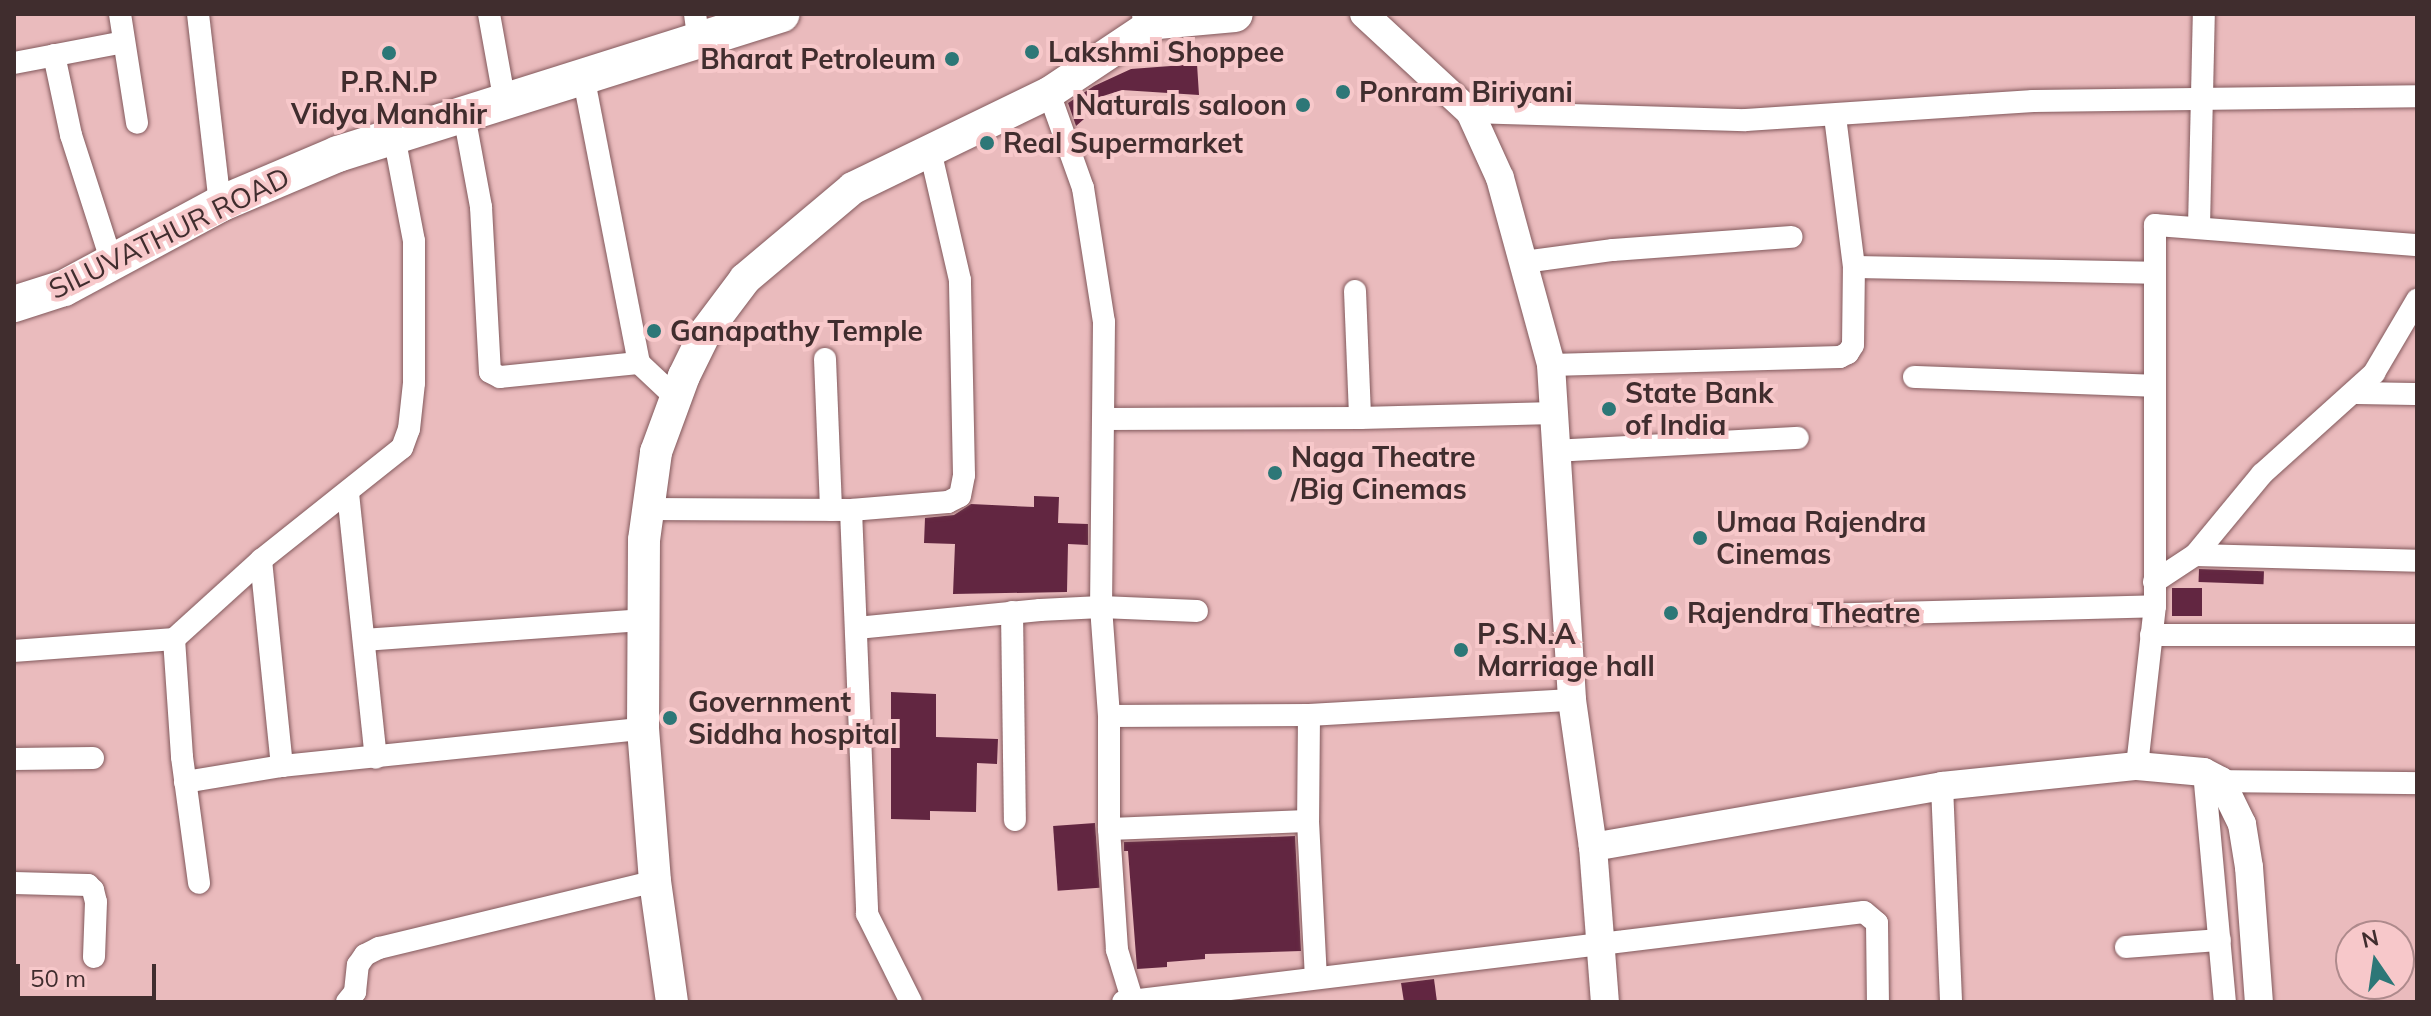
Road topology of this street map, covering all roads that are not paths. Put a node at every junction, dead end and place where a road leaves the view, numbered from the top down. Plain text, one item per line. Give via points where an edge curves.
1 (120, 14) edge
2 (198, 14) edge
3 (489, 14) edge
4 (781, 14) edge
5 (1235, 14) edge
6 (1364, 14) edge
7 (2204, 14) edge
8 (1153, 18) edge
9 (697, 28) edge
10 (124, 42) junction
11 (54, 55) junction
12 (14, 63) edge
13 (584, 79) junction
14 (1049, 93) junction
15 (2417, 96) edge
16 (2200, 101) junction
17 (505, 103) junction
18 (1470, 112) junction
19 (464, 115) junction
20 (1835, 116) junction
21 (137, 123) dead end
22 (394, 136) junction
23 (930, 150) junction
24 (220, 204) junction
25 (2199, 227) junction
26 (1792, 237) dead end
27 (2417, 245) edge
28 (1524, 262) junction
29 (112, 263) junction
30 (1854, 267) junction
31 (2155, 273) junction
32 (1355, 291) dead end
33 (2417, 300) edge
34 (14, 304) edge
35 (825, 359) dead end
36 (639, 363) junction
37 (1551, 365) junction
38 (1914, 377) dead end
39 (2155, 386) junction
40 (2354, 393) junction
41 (2417, 394) edge
42 (676, 398) junction
43 (1555, 413) junction
44 (1360, 418) junction
45 (1104, 419) junction
46 (1798, 438) dead end
47 (1555, 451) junction
48 (348, 493) junction
49 (648, 509) junction
50 (841, 510) junction
51 (2195, 555) junction
52 (261, 560) junction
53 (2417, 561) edge
54 (2154, 582) junction
55 (2155, 606) junction
56 (1101, 607) junction
57 (1197, 611) dead end
58 (1012, 612) junction
59 (1818, 615) dead end
60 (644, 620) junction
61 (857, 628) junction
62 (2151, 635) junction
63 (2417, 635) edge
64 (174, 639) junction
65 (364, 640) junction
66 (14, 651) edge
67 (1572, 700) junction
68 (1309, 715) junction
69 (1109, 716) junction
70 (643, 729) junction
71 (93, 758) dead end
72 (376, 758) junction
73 (14, 759) edge
74 (282, 766) junction
75 (2137, 766) junction
76 (2212, 777) junction
77 (185, 782) junction
78 (2417, 783) edge
79 (1942, 786) junction
80 (1015, 820) dead end
81 (1308, 821) junction
82 (1109, 829) junction
83 (1593, 847) junction
84 (655, 881) junction
85 (14, 883) edge
86 (199, 883) dead end
87 (2220, 940) junction
88 (1601, 944) junction
89 (2126, 947) dead end
90 (94, 957) dead end
91 (1316, 978) junction
92 (1130, 1001) edge
93 (347, 1002) edge
94 (672, 1002) edge
95 (911, 1002) edge
96 (1605, 1002) edge
97 (1878, 1002) edge
98 (1951, 1002) edge
99 (2225, 1002) edge
100 (2259, 1002) edge

1 - 10 street
2 - 24 street
3 - 17 street
4 - 9 main road, SILUVATHUR ROAD
5 - 8 main road
6 - 18 street
7 - 16 street
8 - 14 main road
9 - 13 main road, SILUVATHUR ROAD
10 - 11 street
10 - 21 street
11 - 12 street
11 - 29 street via 71,135
13 - 17 main road, SILUVATHUR ROAD
13 - 36 street
14 - 23 main road
14 - 45 street via 1083,188 1104,322
15 - 16 street
16 - 20 street via 2033,101
16 - 25 street
17 - 19 main road, SILUVATHUR ROAD
18 - 20 street via 1746,120
18 - 28 street via 1500,178
19 - 22 main road, SILUVATHUR ROAD
19 - 36 street via 481,207 490,372 500,377
20 - 30 street
22 - 24 main road, SILUVATHUR ROAD
22 - 48 street via 414,241 409,429 402,448
23 - 42 main road via 853,188 745,279 706,331
23 - 50 street via 960,280 960,496 948,502
24 - 29 main road, SILUVATHUR ROAD
25 - 27 street
25 - 31 street via 2155,225
26 - 28 street
28 - 37 street
29 - 34 main road, SILUVATHUR ROAD via 64,288
30 - 31 street
30 - 37 street via 1853,345 1840,357
31 - 39 street
32 - 44 street
33 - 40 street via 2374,373
35 - 50 street
36 - 42 street
37 - 43 street
38 - 39 street
39 - 54 street
40 - 41 street
40 - 51 street via 2262,474
42 - 49 main road via 656,452
43 - 44 street
43 - 47 street
44 - 45 street
45 - 56 street
46 - 47 street
47 - 67 street
48 - 52 street
48 - 65 street
49 - 50 street
49 - 60 main road
50 - 61 street
51 - 53 street
51 - 54 street
52 - 64 street
52 - 74 street
54 - 55 street
55 - 59 street
55 - 62 street
56 - 57 street
56 - 58 street
56 - 69 street
58 - 61 street
58 - 80 street
60 - 65 street
60 - 70 main road
61 - 95 street via 867,914
62 - 63 street
62 - 75 street
64 - 66 street
64 - 77 street
65 - 72 street
67 - 68 street
67 - 83 street
68 - 69 street
68 - 81 street
69 - 82 street
70 - 72 street
70 - 84 main road
71 - 73 street
72 - 74 street
74 - 77 street
75 - 76 street
75 - 79 street
76 - 78 street
76 - 87 street
76 - 100 street via 2242,824
77 - 86 street
79 - 83 street
79 - 98 street
81 - 82 street
81 - 91 street
82 - 92 street via 1117,950
83 - 88 street
84 - 93 street via 379,948 358,965 355,992
84 - 94 main road
85 - 90 street via 88,885 96,902
87 - 89 street
87 - 99 street
88 - 91 street
88 - 96 street
88 - 97 street via 1864,912 1877,923
91 - 92 street

